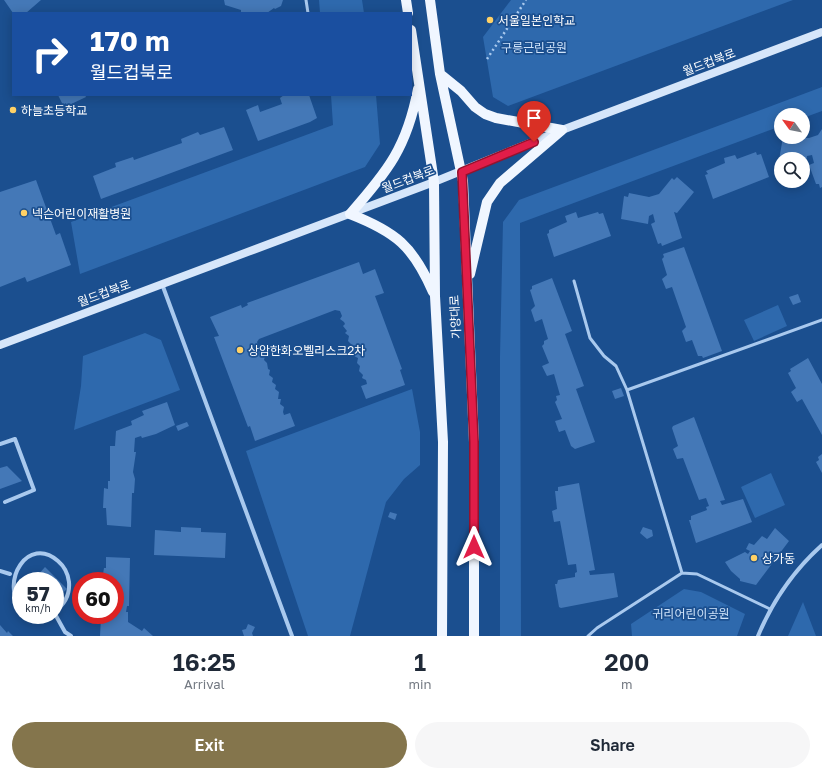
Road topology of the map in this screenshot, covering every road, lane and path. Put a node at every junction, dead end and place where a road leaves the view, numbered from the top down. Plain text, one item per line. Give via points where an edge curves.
1 (306, 0) edge
2 (406, 0) edge
3 (430, 0) edge
4 (526, 0) edge
5 (308, 12) edge
6 (408, 12) edge
7 (822, 32) edge
8 (412, 36) edge
9 (487, 59) dead end
10 (440, 74) junction
11 (420, 80) junction
12 (562, 130) junction
13 (462, 172) junction
14 (434, 182) junction
15 (350, 214) junction
16 (574, 281) dead end
17 (162, 284) junction
18 (466, 295) junction
19 (435, 296) junction
20 (822, 320) edge
21 (0, 345) edge
22 (627, 390) junction
23 (0, 444) edge
24 (5, 502) dead end
25 (822, 545) edge
26 (0, 572) edge
27 (682, 573) junction
28 (10, 574) junction
29 (9, 580) dead end
30 (8, 585) dead end
31 (12, 599) edge
32 (64, 602) edge
33 (770, 609) junction
34 (61, 624) edge
35 (71, 636) edge
36 (292, 636) edge
37 (442, 636) edge
38 (474, 636) edge
39 (588, 636) edge
40 (758, 636) edge

1 - 5 lane
2 - 6 main road
3 - 10 main road, 가양대로
4 - 9 path
7 - 12 main road, 월드컵북로
8 - 11 main road, 가양대로
10 - 12 main road via 485,114
10 - 13 main road, 가양대로
11 - 14 main road, 가양대로
11 - 15 main road via 412,118 398,152 377,183
12 - 13 main road, 월드컵북로
12 - 18 main road via 500,183 487,202
13 - 14 main road, 월드컵북로
13 - 18 main road, 가양대로
14 - 15 main road, 월드컵북로
14 - 19 main road, 가양대로
15 - 17 main road, 월드컵북로
15 - 19 main road via 379,225 403,244 422,268
16 - 22 lane via 590,338 616,366
17 - 21 main road, 월드컵북로
17 - 36 street
18 - 38 main road, 가양대로 via 474,442
19 - 37 main road, 가양대로 via 443,442
20 - 22 lane
22 - 27 lane
23 - 24 street via 15,438 34,490
25 - 33 street via 806,559 784,586
26 - 28 street
27 - 33 lane via 697,574
27 - 39 lane
28 - 29 street
28 - 32 street via 13,567 25,557 41,554 56,559 66,570 70,586
30 - 31 street
33 - 40 street
34 - 35 street

